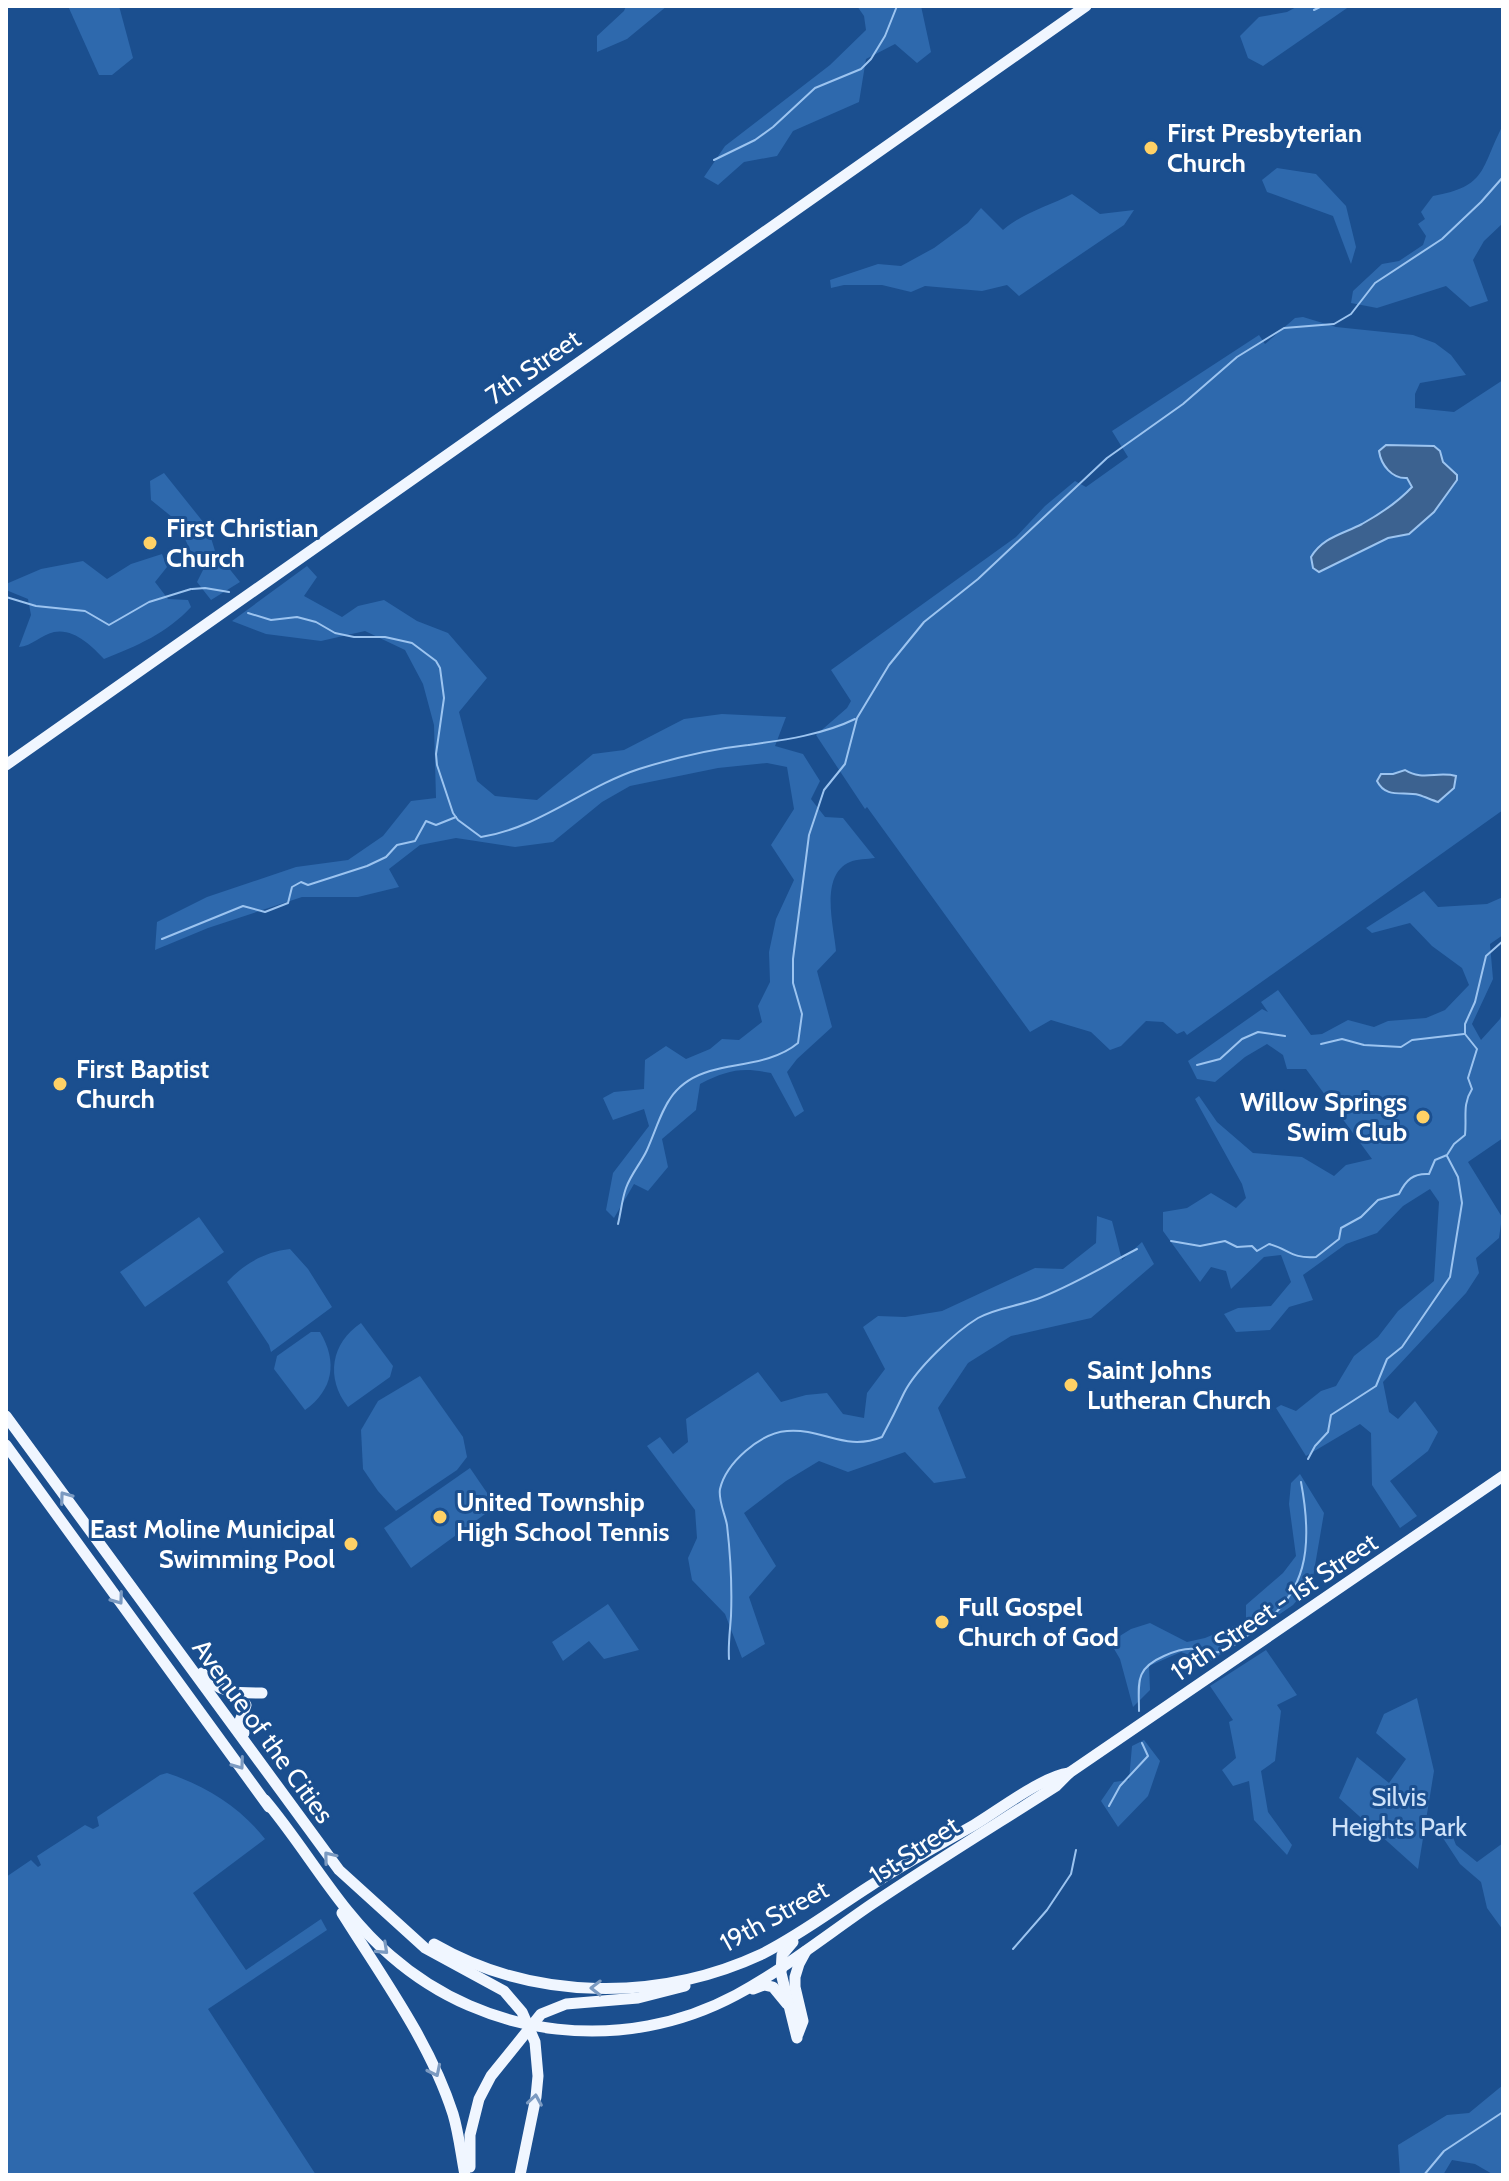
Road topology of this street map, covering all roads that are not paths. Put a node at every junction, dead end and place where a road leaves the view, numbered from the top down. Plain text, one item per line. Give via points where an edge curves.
1 (1086, 6) edge
2 (6, 765) edge
3 (6, 1416) edge
4 (6, 1445) edge
5 (1503, 1476) edge
6 (128, 1583) junction
7 (140, 1629) dead end
8 (262, 1693) dead end
9 (246, 1705) dead end
10 (205, 1717) junction
11 (1069, 1773) junction
12 (265, 1800) junction
13 (313, 1836) junction
14 (871, 1885) junction
15 (387, 1914) junction
16 (811, 1945) junction
17 (753, 1957) junction
18 (733, 1965) junction
19 (781, 1966) junction
20 (792, 2013) junction
21 (529, 2026) junction
22 (637, 2028) junction
23 (798, 2034) junction
24 (468, 2175) edge
25 (520, 2175) edge

1 - 2 main road, 7th Street
6 -> 3 main road, Avenue of the Cities
4 -> 10 main road, Avenue of the Cities
5 - 11 main road, 19th Street - 1st Street
6 - 8 main road via 209,1682 233,1693
6 - 13 main road, Avenue of the Cities
7 - 10 main road, Avenue of the Cities
9 - 13 main road via 242,1731
10 -> 12 main road, Avenue of the Cities
11 - 14 main road, 19th Street via 1055,1775
11 - 16 main road, 1st Street
12 -> 21 main road via 346,1908 389,1955 440,1993
12 -> 24 main road, Avenue of the Cities via 342,1913 424,2049 453,2116
15 -> 13 main road, Avenue of the Cities via 339,1870
14 - 17 main road, 19th Street
14 - 19 main road via 787,1947
18 -> 15 main road, 19th Street via 637,1988 562,1986 460,1958
15 - 21 main road, Avenue of the Cities via 425,1948 504,1991
16 - 19 main road, 1st Street
16 - 23 main road via 795,1977 803,2021
17 - 18 main road, 19th Street
17 - 19 main road via 769,1957
18 - 21 main road, Avenue of the Cities via 654,1996 559,2005
19 - 20 main road
19 - 22 main road, 1st Street via 718,2004
19 - 23 main road via 798,2012
20 - 22 main road via 777,1989 764,1985 688,2020
20 - 23 main road via 797,2038
21 - 22 main road, 1st Street via 574,2031
21 - 24 main road, Avenue of the Cities via 479,2099
25 -> 21 main road, Avenue of the Cities via 538,2086

